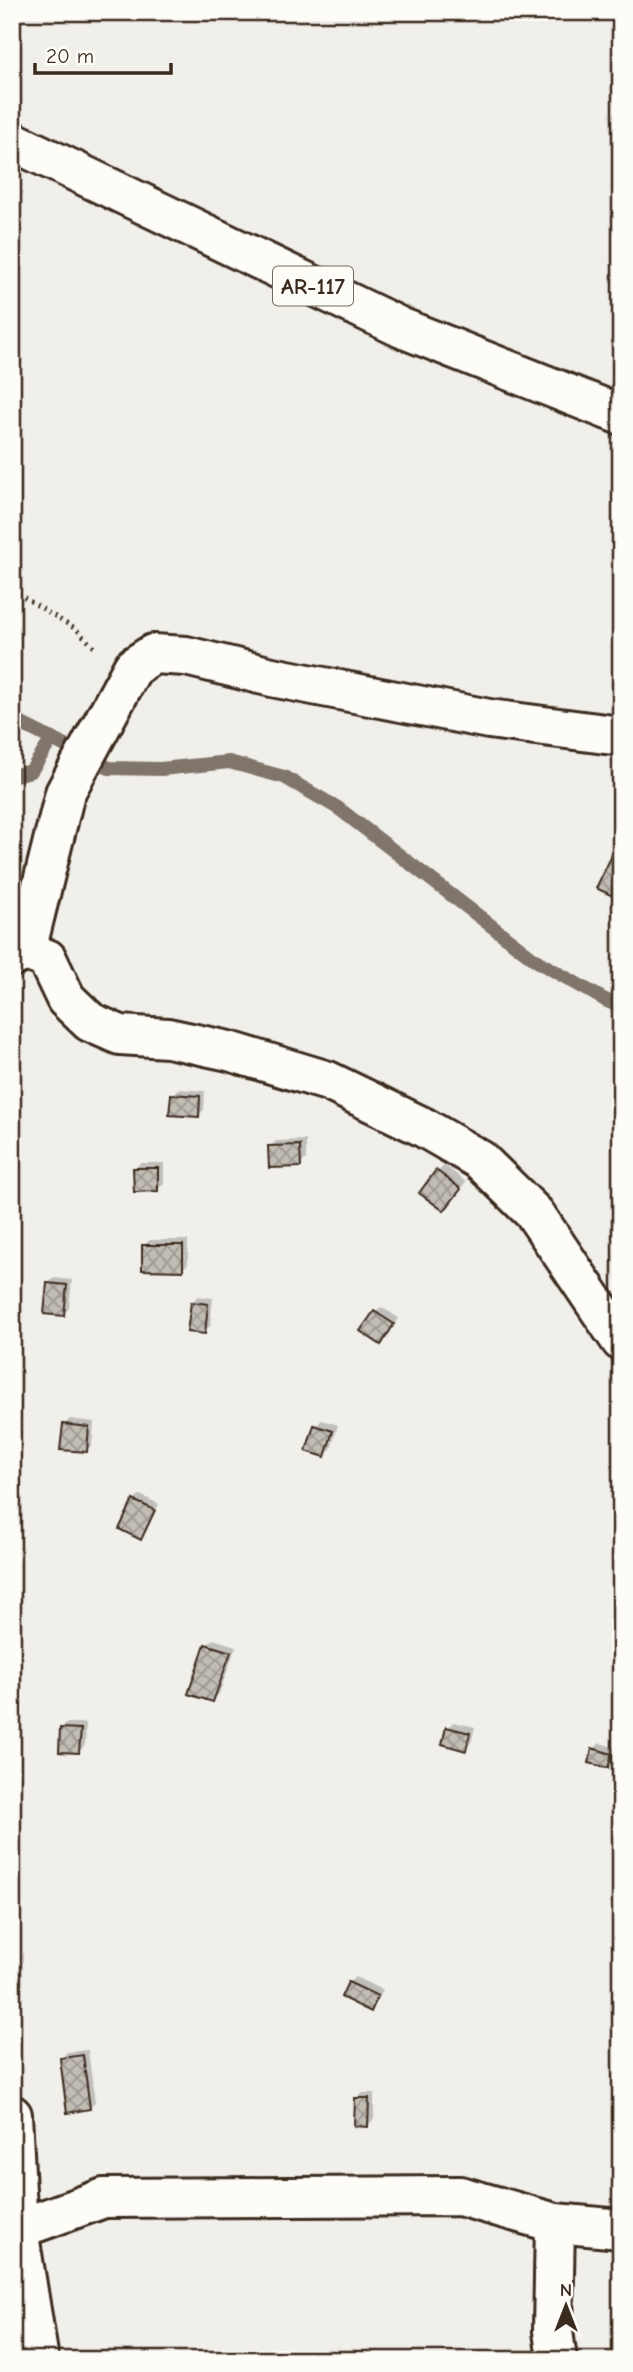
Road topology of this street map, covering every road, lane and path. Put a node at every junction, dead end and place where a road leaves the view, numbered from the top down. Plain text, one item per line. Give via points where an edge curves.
1 (12, 141) edge
2 (621, 415) edge
3 (12, 590) edge
4 (133, 667) junction
5 (621, 736) edge
6 (19, 954) edge
7 (621, 1341) edge
8 (12, 2115) edge
9 (555, 2223) junction
10 (15, 2229) edge
11 (621, 2229) edge
12 (39, 2360) edge
13 (557, 2360) edge

1 - 2 street, AR-117 via 402,328
3 - 4 path via 77,630 92,646
4 - 5 street via 153,654 186,656 489,719
4 - 6 street via 65,793
6 - 7 street via 47,960 65,999 90,1022 120,1035 168,1038 229,1051 328,1081 480,1160 535,1214
8 - 10 street
9 - 10 street via 460,2196 104,2198
9 - 11 street
9 - 13 street via 553,2331
10 - 12 street

